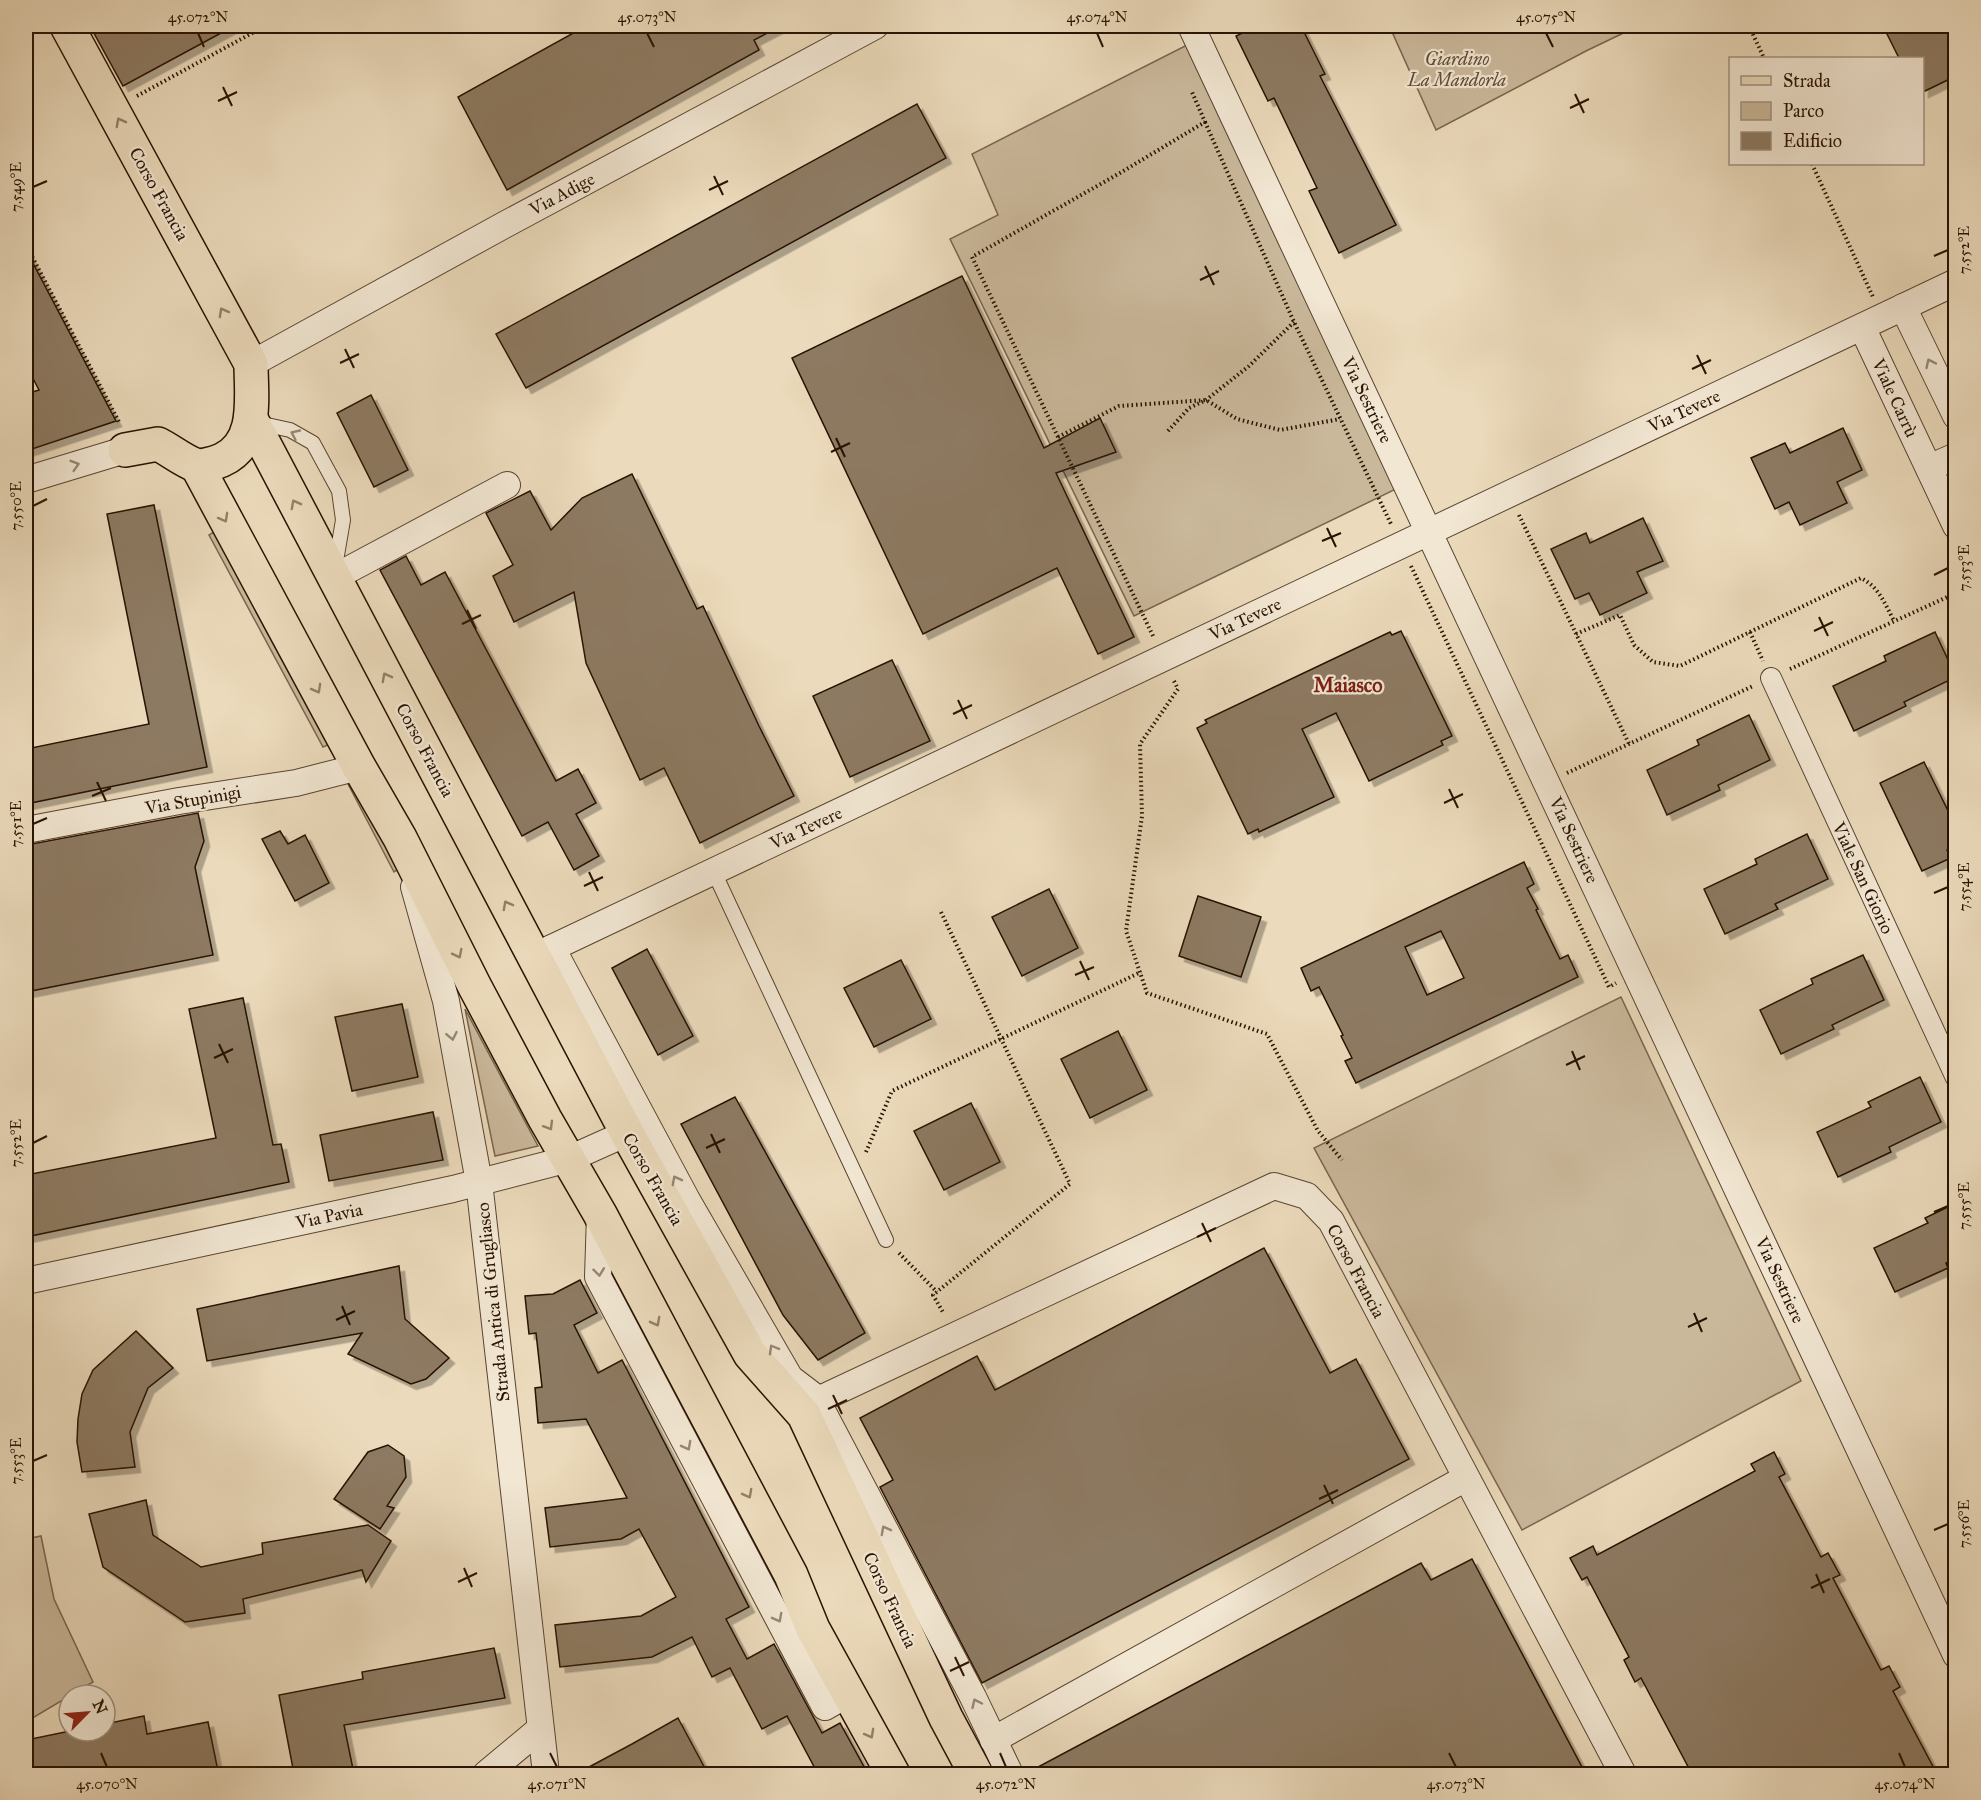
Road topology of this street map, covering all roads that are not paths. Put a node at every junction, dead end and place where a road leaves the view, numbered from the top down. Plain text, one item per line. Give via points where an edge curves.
1 (67, 26) edge
2 (875, 26) edge
3 (1191, 26) edge
4 (1956, 282) edge
5 (1903, 307) junction
6 (1862, 327) junction
7 (251, 364) junction
8 (1956, 416) edge
9 (252, 421) junction
10 (124, 450) joint
11 (1956, 456) edge
12 (197, 466) junction
13 (1929, 468) junction
14 (26, 480) edge
15 (507, 485) dead end
16 (1956, 526) edge
17 (1429, 532) junction
18 (333, 578) junction
19 (1771, 678) road end
20 (359, 767) junction
21 (26, 830) edge
22 (400, 838) junction
23 (714, 872) junction
24 (543, 952) junction
25 (475, 987) junction
26 (446, 1001) junction
27 (1956, 1078) edge
28 (627, 1132) junction
29 (569, 1159) junction
30 (479, 1182) junction
31 (886, 1240) road end
32 (26, 1281) edge
33 (816, 1401) junction
34 (1466, 1478) junction
35 (1956, 1654) edge
36 (540, 1729) junction
37 (993, 1740) junction
38 (486, 1774) edge
39 (546, 1774) edge
40 (893, 1774) edge
41 (976, 1774) edge
42 (1011, 1774) edge
43 (1623, 1774) edge

7 -> 1 main road, Corso Francia
2 - 7 street, Via Adige
3 - 17 street, Via Sestriere
4 - 5 street, Via Tevere
5 - 6 street, Via Tevere
8 -> 5 street
6 - 13 street, Viale Carrù
6 - 17 street, Via Tevere
7 - 9 main road
9 - 12 main road via 230,456
18 -> 9 main road, Corso Francia
18 -> 9 lane via 343,520 339,491 313,443 290,430
10 - 12 main road via 158,444
14 -> 10 street
11 - 13 street
12 -> 20 main road
13 - 16 street, Viale Carrù
15 - 18 street
17 - 23 street, Via Tevere
17 - 35 street, Via Sestriere
24 -> 18 main road, Corso Francia
19 - 27 street, Viale San Giorio
20 - 21 street, Via Stupinigi via 296,783
20 - 22 main road
22 -> 25 main road
22 - 26 street, Strada Antica di Grugliasco
23 - 24 street, Via Tevere
23 - 31 lane
24 - 28 main road, Corso Francia
33 -> 24 street, Corso Francia via 790,1378
25 - 26 street
25 -> 29 main road
26 -> 30 street, Strada Antica di Grugliasco
28 - 29 street, Via Pavia
28 - 41 main road, Corso Francia via 750,1354 804,1414
29 - 30 street, Via Pavia
29 -> 40 main road via 791,1575 813,1629
30 - 32 street, Via Pavia
30 - 36 street, Strada Antica di Grugliasco
33 - 34 street, Corso Francia via 1274,1186 1307,1196 1331,1221
37 -> 33 street, Corso Francia
34 - 37 street
34 - 43 street, Corso Francia
36 - 38 street
36 - 39 street, Strada Antica di Grugliasco
37 - 42 street, Corso Francia

